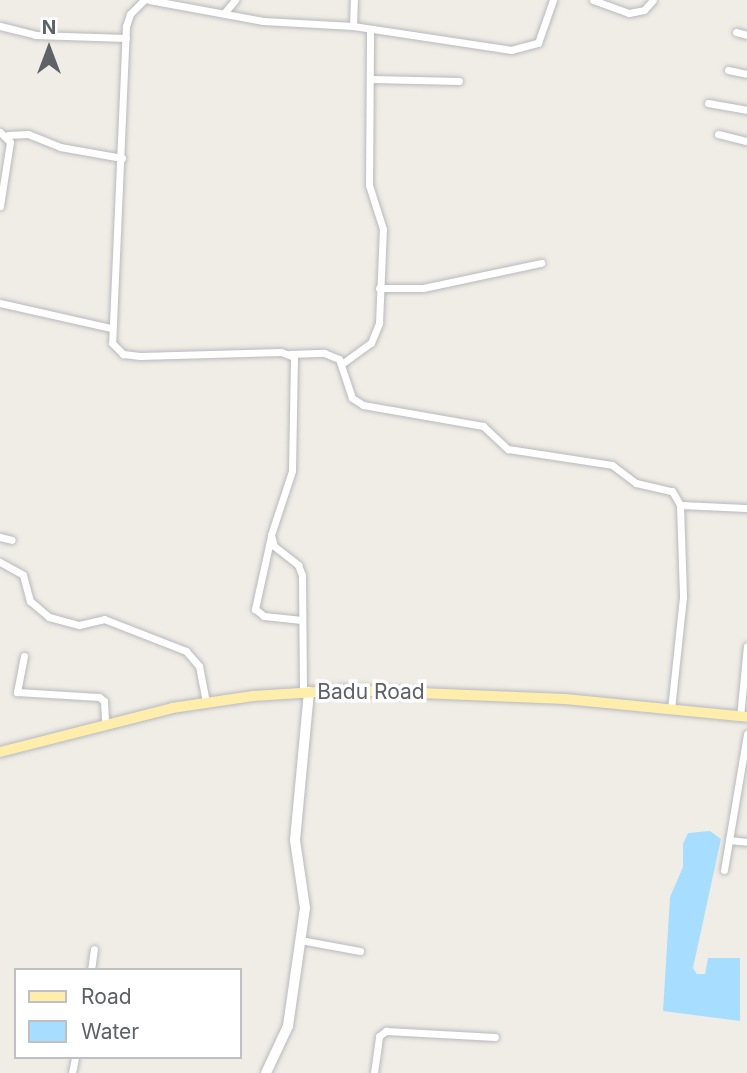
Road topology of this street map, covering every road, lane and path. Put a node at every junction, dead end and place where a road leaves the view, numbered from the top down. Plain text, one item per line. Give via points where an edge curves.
1 (144, 0) edge
2 (149, 0) edge
3 (235, 0) edge
4 (354, 0) edge
5 (553, 0) edge
6 (593, 0) edge
7 (653, 0) edge
8 (225, 12) junction
9 (0, 26) edge
10 (354, 26) junction
11 (370, 29) junction
12 (736, 32) dead end
13 (747, 36) edge
14 (126, 38) junction
15 (728, 70) dead end
16 (747, 74) edge
17 (372, 79) junction
18 (459, 81) dead end
19 (708, 103) dead end
20 (747, 110) edge
21 (4, 134) edge
22 (718, 134) dead end
23 (747, 141) edge
24 (122, 158) junction
25 (0, 206) edge
26 (541, 263) dead end
27 (379, 288) junction
28 (0, 303) edge
29 (111, 328) junction
30 (290, 354) junction
31 (343, 363) junction
32 (680, 505) junction
33 (747, 508) edge
34 (271, 535) junction
35 (0, 537) edge
36 (12, 540) dead end
37 (0, 562) edge
38 (302, 620) junction
39 (747, 646) edge
40 (23, 656) dead end
41 (306, 693) junction
42 (206, 703) junction
43 (671, 709) junction
44 (743, 717) edge
45 (105, 722) junction
46 (747, 734) edge
47 (0, 752) edge
48 (729, 840) junction
49 (747, 842) edge
50 (724, 870) dead end
51 (300, 940) junction
52 (94, 949) dead end
53 (360, 951) dead end
54 (91, 968) edge
55 (495, 1037) dead end
56 (266, 1073) edge
57 (374, 1073) edge

1 - 14 street via 127,19
2 - 8 street
3 - 8 street
4 - 10 street
5 - 11 street via 540,38 529,49
6 - 7 street via 629,13 644,10
8 - 10 street via 263,21
9 - 14 street via 35,35
10 - 11 street
11 - 17 street
12 - 13 street
14 - 24 street
15 - 16 street
17 - 18 street
17 - 27 street via 369,185 382,218
19 - 20 street
21 - 24 street via 28,134 60,147
21 - 25 street
22 - 23 street
24 - 29 street
26 - 27 street via 423,288
27 - 31 street via 376,337
28 - 29 street
29 - 30 street via 112,343 123,354
30 - 31 street via 324,353
30 - 34 street via 296,366 292,471
31 - 32 street via 350,393 363,405 483,426 502,446 516,452 612,465 636,483 672,491
32 - 33 street
32 - 43 street via 682,619
34 - 38 street via 274,546 298,565 302,575
34 - 38 street via 255,609 264,616
35 - 36 street
37 - 42 street via 23,575 30,601 49,617 79,625 104,620 186,651 199,666
38 - 41 street
39 - 44 street
40 - 45 street via 17,692 99,697 104,701
41 - 42 main road, Badu Road
41 - 43 main road, Badu Road via 425,692
41 - 51 street via 295,840 305,895
42 - 45 main road, Badu Road
43 - 44 main road, Badu Road
45 - 47 main road, Badu Road
46 - 48 street
48 - 49 street
48 - 50 street
51 - 53 street
51 - 56 street via 288,1026
52 - 54 street
55 - 57 street via 386,1031 377,1041

